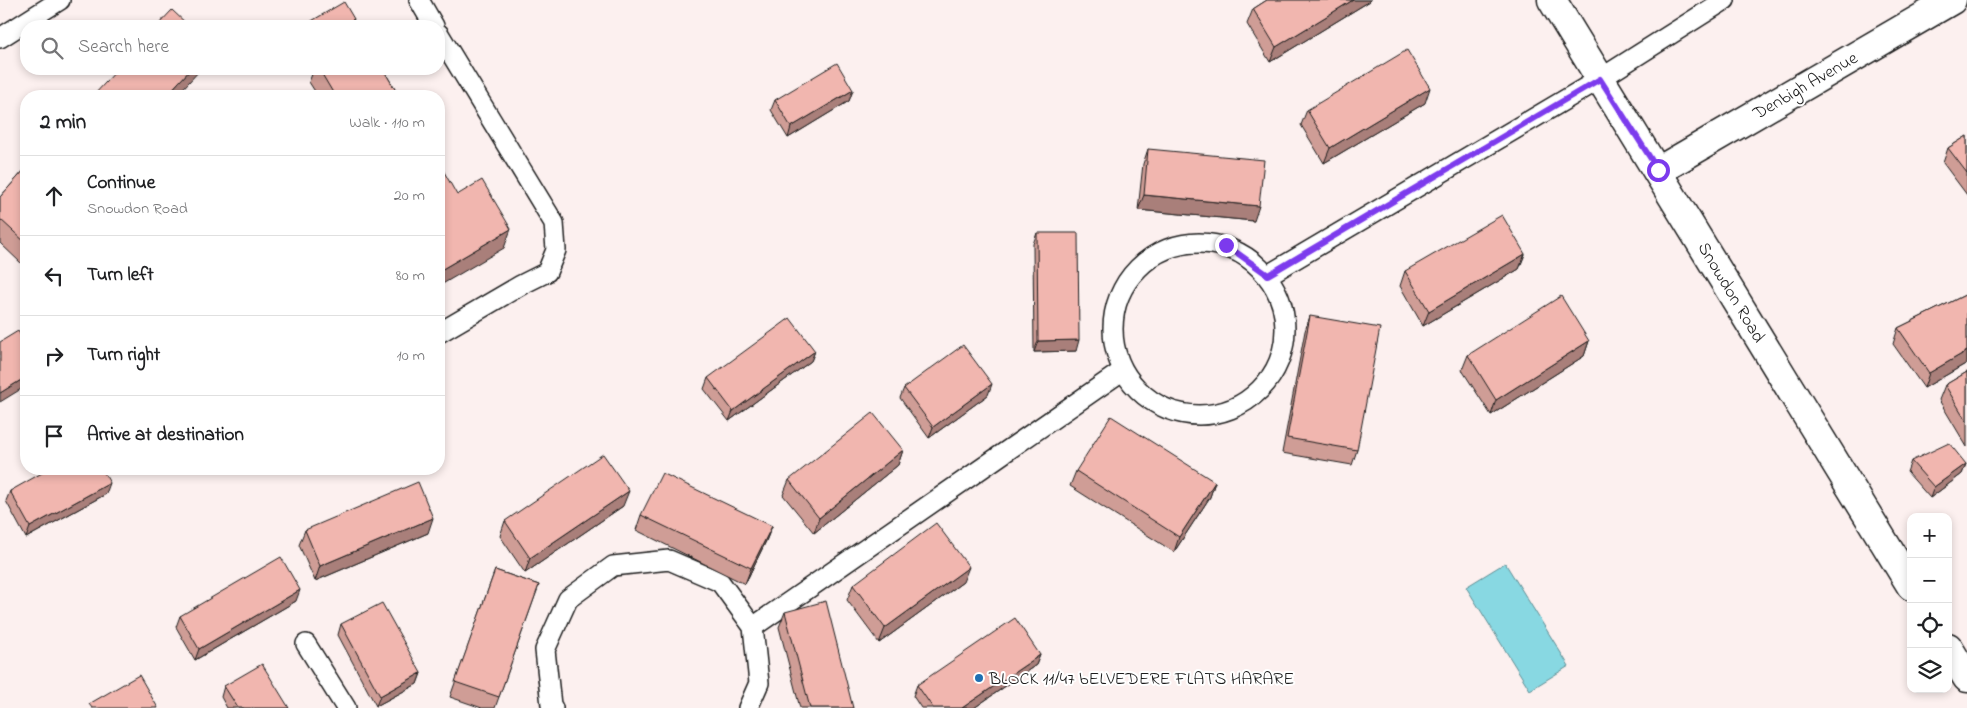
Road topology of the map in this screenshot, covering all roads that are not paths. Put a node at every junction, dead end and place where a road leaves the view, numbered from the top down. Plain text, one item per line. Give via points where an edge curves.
1 (60, 0) edge
2 (419, 0) edge
3 (1552, 0) edge
4 (1725, 0) edge
5 (1952, 0) edge
6 (28, 20) edge
7 (431, 20) edge
8 (20, 25) edge
9 (0, 38) edge
10 (445, 44) edge
11 (1600, 79) junction
12 (1658, 170) junction
13 (1268, 275) junction
14 (445, 329) edge
15 (1122, 371) junction
16 (1907, 579) edge
17 (753, 627) junction
18 (306, 644) dead end
19 (1949, 648) edge
20 (1967, 678) edge
21 (548, 707) edge
22 (346, 708) edge
23 (748, 708) edge

1 - 6 lane
2 - 7 lane
3 - 11 street, Snowdon Road
4 - 11 lane
5 - 12 street, Denbigh Avenue
8 - 9 lane
10 - 14 lane via 554,223 556,250 547,272
11 - 12 street, Snowdon Road
11 - 13 lane
12 - 16 street, Snowdon Road
13 - 15 lane via 1226,245 1174,245 1132,273 1111,320
13 - 15 lane via 1287,319 1279,366 1247,402 1202,417 1155,405
15 - 17 lane
17 - 21 lane via 720,582 669,560 613,566 568,599 545,650
17 - 23 lane via 759,682
18 - 22 lane
19 - 20 street

